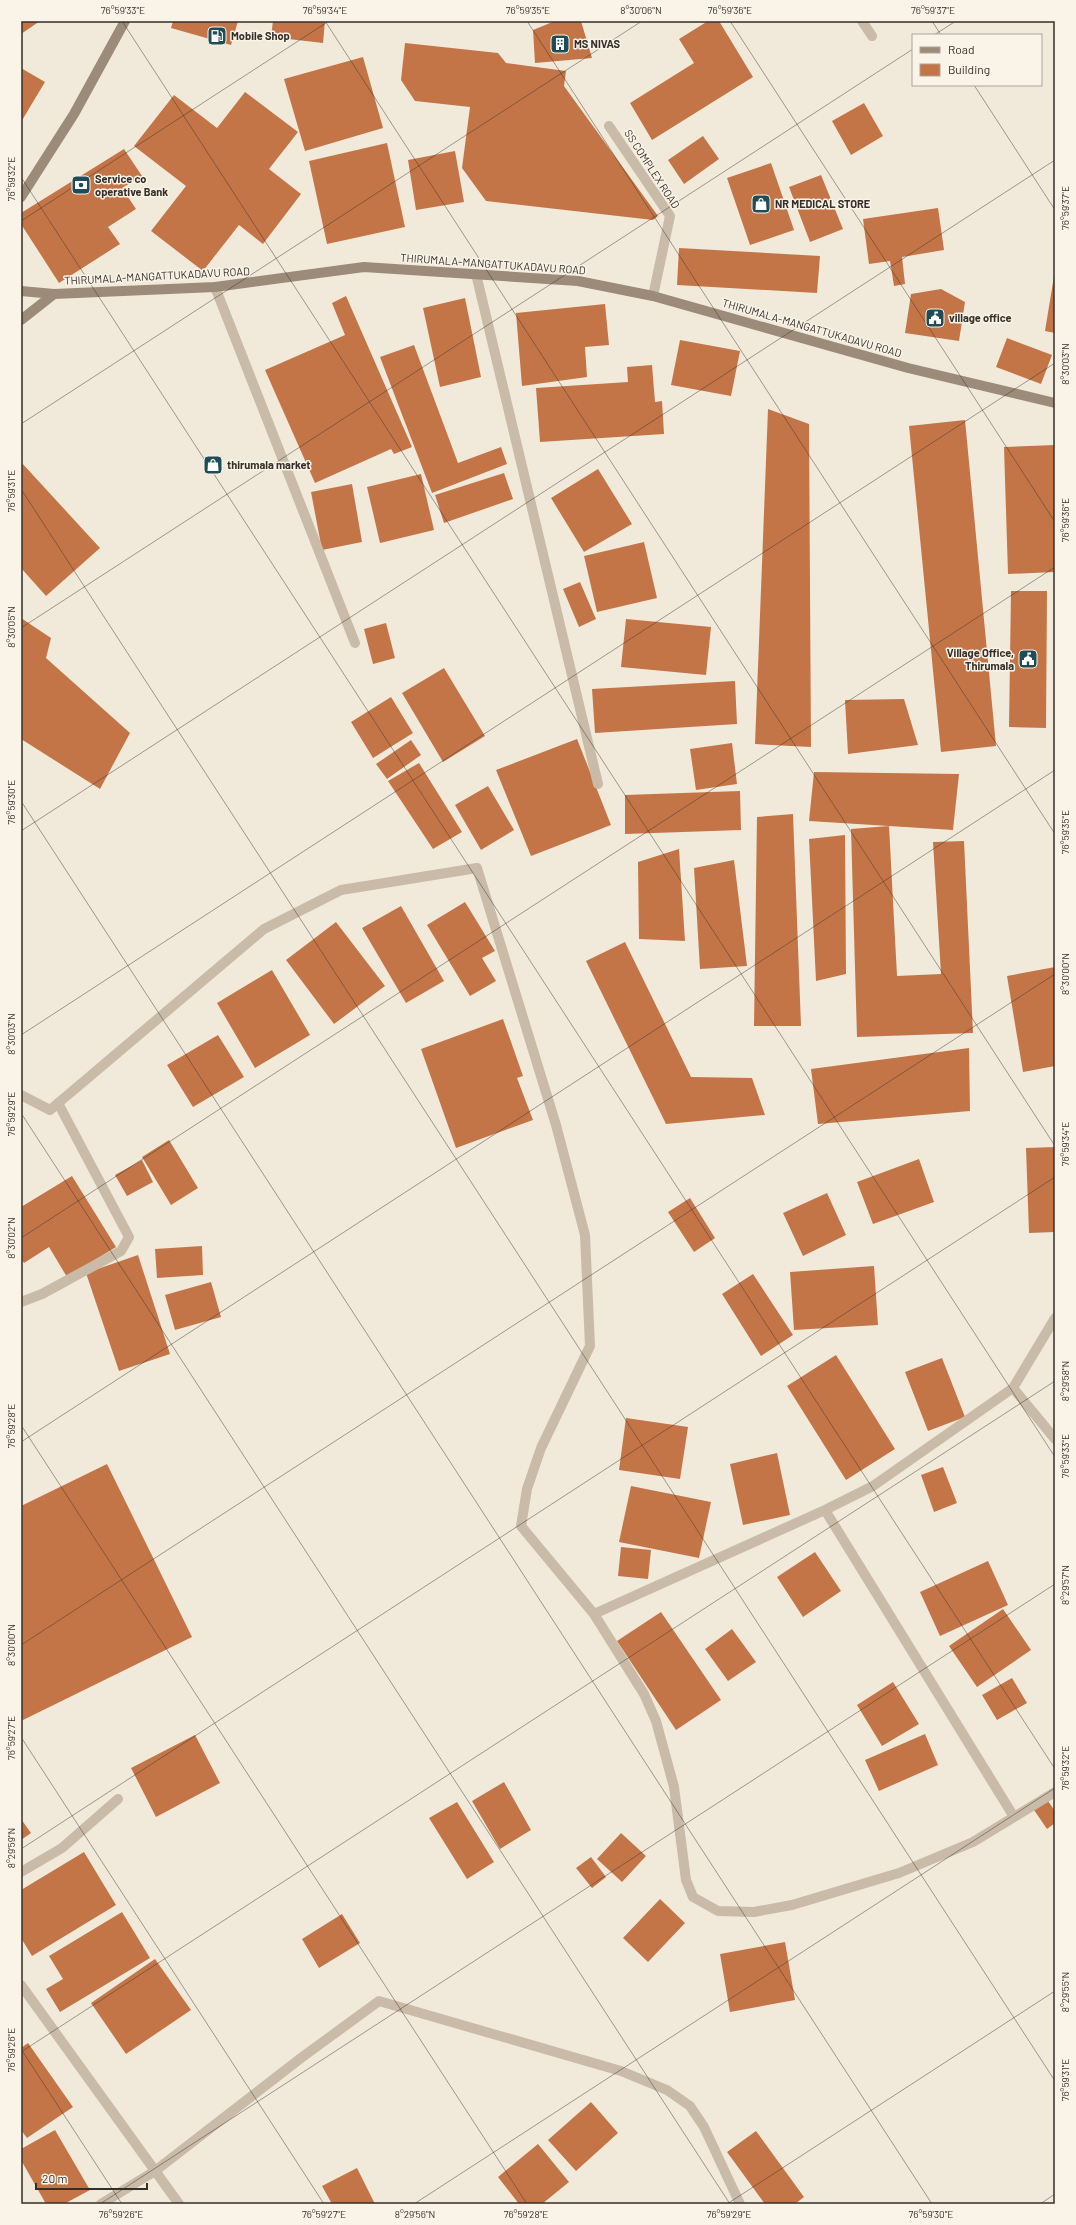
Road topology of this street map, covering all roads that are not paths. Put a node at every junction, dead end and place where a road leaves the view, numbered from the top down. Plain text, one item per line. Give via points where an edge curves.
1 (125, 21) edge
2 (862, 21) edge
3 (872, 36) dead end
4 (609, 126) dead end
5 (21, 197) edge
6 (476, 274) junction
7 (214, 287) junction
8 (21, 291) edge
9 (54, 294) junction
10 (653, 296) junction
11 (21, 320) edge
12 (1055, 403) edge
13 (355, 643) dead end
14 (598, 784) dead end
15 (21, 1095) edge
16 (58, 1103) junction
17 (21, 1302) edge
18 (1055, 1318) edge
19 (1013, 1388) junction
20 (1055, 1439) edge
21 (825, 1510) junction
22 (594, 1614) junction
23 (1055, 1792) edge
24 (118, 1799) dead end
25 (1014, 1817) junction
26 (21, 1872) edge
27 (21, 1985) edge
28 (156, 2171) junction
29 (101, 2204) edge
30 (179, 2204) edge
31 (740, 2204) edge

1 - 5 main road via 74,114
2 - 3 street
4 - 10 street, SS COMPLEX ROAD via 670,216
6 - 7 main road, THIRUMALA-MANGATTUKADAVU ROAD via 364,267
6 - 10 main road, THIRUMALA-MANGATTUKADAVU ROAD via 578,281
6 - 14 street
7 - 9 main road, THIRUMALA-MANGATTUKADAVU ROAD
7 - 13 street
8 - 9 main road
9 - 11 main road, THIRUMALA-MANGATTUKADAVU ROAD
10 - 12 main road, THIRUMALA-MANGATTUKADAVU ROAD via 908,368
15 - 16 street via 50,1110
16 - 17 street via 129,1237 121,1251 42,1294
16 - 22 street via 264,929 341,890 477,868 556,1125 585,1235 590,1346 541,1448 527,1489 521,1526
18 - 19 street
19 - 20 street
19 - 21 street via 873,1486
21 - 22 street
21 - 25 street
22 - 25 street via 644,1694 656,1721 674,1787 686,1880 693,1897 718,1911 754,1912 792,1905 899,1873 973,1842
23 - 25 street
24 - 26 street via 62,1848
27 - 28 street
28 - 29 street
28 - 30 street
28 - 31 street via 379,2001 621,2071 667,2090 690,2106 704,2127

